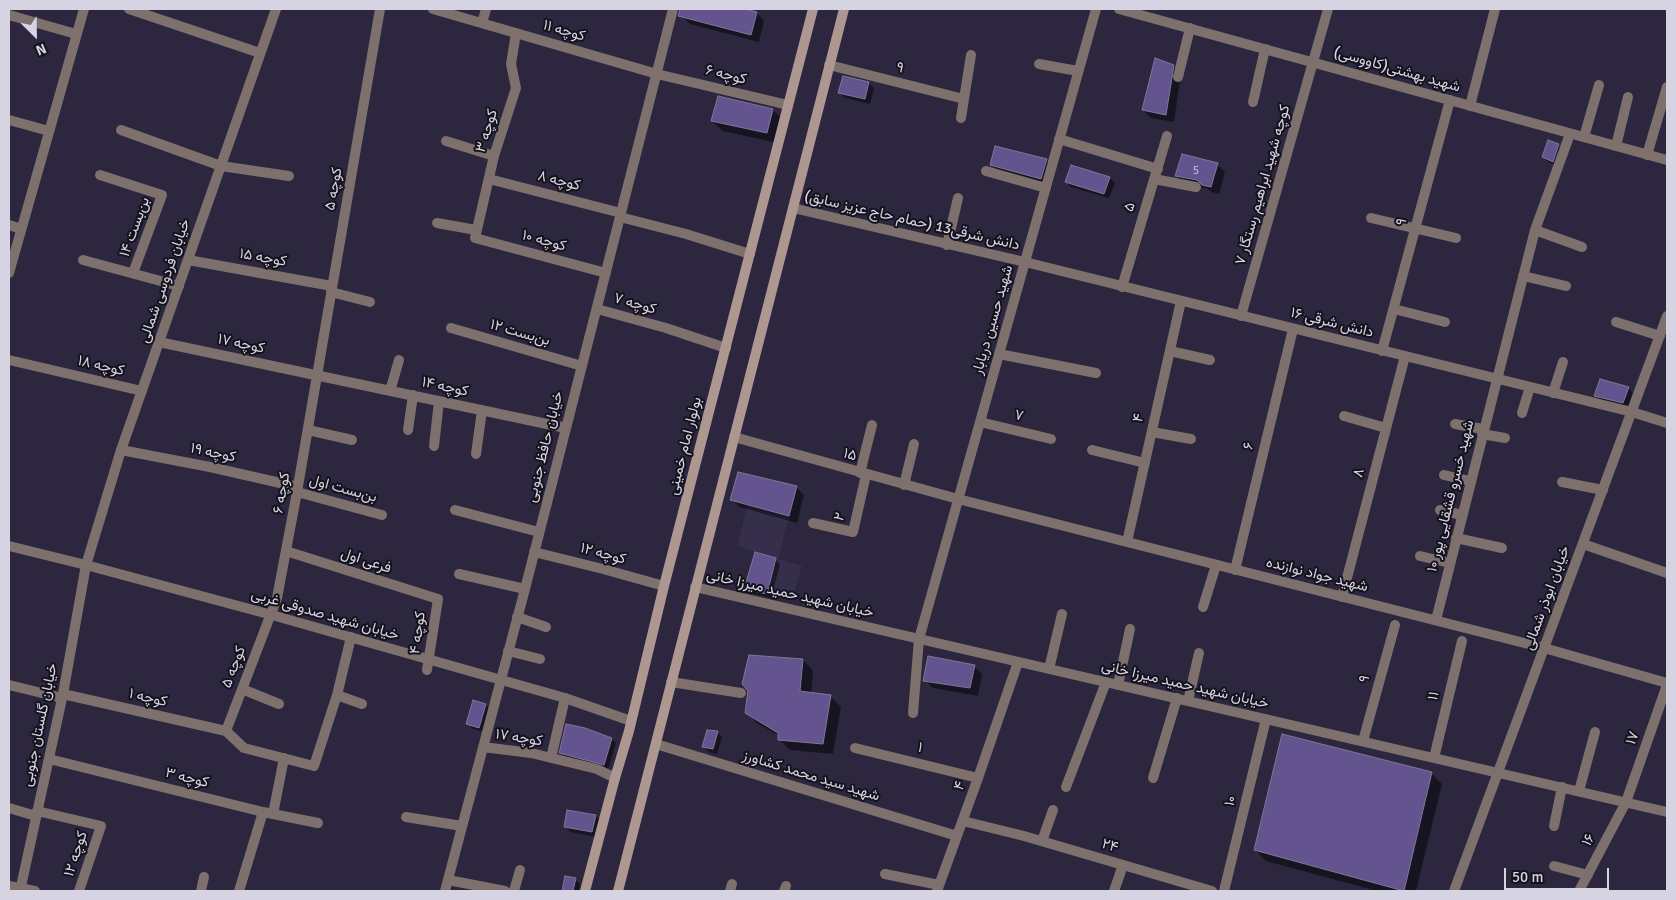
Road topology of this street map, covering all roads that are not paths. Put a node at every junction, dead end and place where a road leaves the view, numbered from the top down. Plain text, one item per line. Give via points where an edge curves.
1 (84, 9) edge
2 (130, 9) edge
3 (276, 9) edge
4 (380, 9) edge
5 (433, 9) edge
6 (486, 9) edge
7 (673, 9) edge
8 (813, 9) edge
9 (844, 9) edge
10 (1096, 9) edge
11 (1119, 9) edge
12 (1328, 9) edge
13 (1495, 9) edge
14 (9, 15) edge
15 (482, 23) junction
16 (1190, 28) junction
17 (516, 33) junction
18 (76, 34) junction
19 (1265, 49) junction
20 (260, 53) junction
21 (971, 55) dead end
22 (1314, 63) junction
23 (1039, 64) dead end
24 (829, 65) junction
25 (1078, 71) junction
26 (657, 74) junction
27 (1178, 77) dead end
28 (1599, 86) dead end
29 (1667, 87) edge
30 (1628, 97) dead end
31 (964, 99) junction
32 (1450, 100) junction
33 (1253, 102) dead end
34 (788, 105) junction
35 (1470, 106) junction
36 (961, 118) dead end
37 (9, 120) edge
38 (121, 130) dead end
39 (49, 131) junction
40 (1570, 134) junction
41 (1168, 136) dead end
42 (1584, 137) junction
43 (1059, 139) junction
44 (446, 141) dead end
45 (1616, 146) junction
46 (1647, 155) junction
47 (494, 156) junction
48 (1667, 160) edge
49 (221, 166) junction
50 (1158, 169) junction
51 (986, 171) dead end
52 (100, 175) dead end
53 (289, 176) dead end
54 (488, 179) junction
55 (1154, 179) junction
56 (1196, 187) dead end
57 (1046, 188) junction
58 (958, 198) dead end
59 (793, 208) junction
60 (621, 215) junction
61 (1371, 218) dead end
62 (437, 223) dead end
63 (9, 225) edge
64 (21, 229) junction
65 (1415, 230) junction
66 (1535, 230) junction
67 (475, 234) junction
68 (1456, 238) dead end
69 (947, 245) junction
70 (1582, 247) dead end
71 (750, 254) junction
72 (83, 260) dead end
73 (188, 260) junction
74 (1024, 262) junction
75 (606, 272) junction
76 (9, 273) edge
77 (133, 273) junction
78 (1523, 276) junction
79 (179, 286) junction
80 (1122, 286) junction
81 (1566, 286) dead end
82 (332, 289) junction
83 (1181, 301) junction
84 (370, 302) dead end
85 (597, 309) junction
86 (1394, 309) junction
87 (1241, 316) junction
88 (1667, 316) edge
89 (1445, 322) dead end
90 (1616, 322) dead end
91 (451, 328) dead end
92 (1293, 329) junction
93 (1660, 336) junction
94 (159, 342) junction
95 (726, 348) junction
96 (1170, 351) junction
97 (1382, 351) junction
98 (999, 354) junction
99 (1405, 356) junction
100 (9, 360) edge
101 (399, 360) dead end
102 (1210, 360) dead end
103 (1564, 362) dead end
104 (582, 366) junction
105 (1096, 373) dead end
106 (317, 375) junction
107 (1496, 379) junction
108 (1530, 387) junction
109 (142, 390) junction
110 (390, 390) junction
111 (1553, 393) junction
112 (413, 396) junction
113 (439, 401) junction
114 (482, 410) junction
115 (1632, 412) junction
116 (1522, 413) dead end
117 (1344, 416) dead end
118 (980, 422) junction
119 (1667, 423) edge
120 (1455, 424) dead end
121 (872, 425) dead end
122 (566, 428) junction
123 (1386, 428) junction
124 (308, 430) junction
125 (408, 430) dead end
126 (1152, 432) junction
127 (1483, 432) junction
128 (734, 437) junction
129 (1505, 438) dead end
130 (1051, 439) dead end
131 (1191, 439) dead end
132 (352, 440) dead end
133 (914, 444) dead end
134 (434, 446) dead end
135 (121, 450) junction
136 (1092, 450) dead end
137 (476, 454) dead end
138 (1145, 463) junction
139 (863, 474) junction
140 (1444, 475) dead end
141 (1470, 481) junction
142 (1562, 482) dead end
143 (904, 485) junction
144 (298, 489) junction
145 (1603, 490) junction
146 (958, 500) junction
147 (455, 510) dead end
148 (1440, 510) dead end
149 (382, 515) dead end
150 (1462, 516) junction
151 (813, 523) dead end
152 (539, 532) junction
153 (1456, 538) junction
154 (1127, 542) junction
155 (1583, 544) junction
156 (9, 546) edge
157 (1502, 548) dead end
158 (286, 551) junction
159 (534, 552) junction
160 (1420, 556) dead end
161 (1450, 563) junction
162 (86, 564) junction
163 (1216, 565) junction
164 (1235, 570) junction
165 (1667, 573) edge
166 (459, 574) dead end
167 (664, 586) junction
168 (695, 587) junction
169 (524, 589) junction
170 (1342, 597) junction
171 (438, 599) joint
172 (1203, 606) dead end
173 (1062, 614) dead end
174 (272, 615) junction
175 (516, 618) junction
176 (1436, 620) junction
177 (1395, 625) dead end
178 (546, 627) dead end
179 (1130, 629) dead end
180 (351, 638) junction
181 (919, 639) junction
182 (1462, 641) dead end
183 (1544, 648) junction
184 (508, 651) junction
185 (1199, 653) dead end
186 (540, 659) dead end
187 (1018, 662) junction
188 (428, 665) junction
189 (1049, 669) junction
190 (501, 681) junction
191 (672, 682) junction
192 (1106, 682) junction
193 (1667, 684) edge
194 (9, 685) edge
195 (1118, 685) junction
196 (242, 689) junction
197 (741, 693) dead end
198 (337, 695) junction
199 (63, 696) junction
200 (565, 698) junction
201 (1177, 698) junction
202 (1188, 701) junction
203 (279, 704) dead end
204 (362, 704) dead end
205 (913, 713) dead end
206 (1266, 719) junction
207 (631, 721) junction
208 (226, 731) junction
209 (1595, 732) dead end
210 (1363, 741) junction
211 (656, 744) junction
212 (483, 747) junction
213 (854, 748) dead end
214 (284, 758) junction
215 (551, 758) junction
216 (1434, 758) junction
217 (49, 759) junction
218 (1498, 772) junction
219 (615, 778) junction
220 (978, 778) junction
221 (1153, 778) dead end
222 (1066, 787) dead end
223 (1562, 787) junction
224 (1579, 791) junction
225 (1626, 802) junction
226 (9, 808) edge
227 (1053, 810) dead end
228 (1667, 812) edge
229 (37, 813) junction
230 (268, 813) junction
231 (406, 817) dead end
232 (963, 821) junction
233 (318, 823) dead end
234 (462, 826) junction
235 (1554, 826) dead end
236 (957, 836) junction
237 (1042, 841) junction
238 (1123, 865) junction
239 (1554, 866) dead end
240 (520, 870) dead end
241 (885, 874) dead end
242 (1588, 875) junction
243 (204, 877) dead end
244 (448, 880) junction
245 (9, 886) edge
246 (938, 888) edge
247 (20, 890) edge
248 (35, 891) edge
249 (79, 891) edge
250 (201, 891) edge
251 (240, 891) edge
252 (445, 891) edge
253 (505, 891) edge
254 (514, 891) edge
255 (585, 891) edge
256 (618, 891) edge
257 (1114, 891) edge
258 (1212, 891) edge
259 (1224, 891) edge
260 (1454, 891) edge
261 (1579, 891) edge

1 - 18 street
2 - 20 street
3 - 20 street, خیابان فردوسی شمالی
4 - 82 street, کوچه ۵
5 - 15 street, کوچه ۱۱
6 - 15 street
7 - 26 street, خیابان حافظ جنوبی
8 - 34 main road, بولوار امام خمینی
9 - 24 main road
10 - 25 street, شهید حسین دریابار
11 - 16 street, شهید بهشتی(کاووسی)
12 - 22 street, کوچه شهید ابراهیم رستگار ۷
13 - 35 street
14 - 18 street
15 - 17 street, کوچه ۱۱
16 - 19 street, شهید بهشتی(کاووسی)
16 - 27 street
17 - 26 street, کوچه ۱۱
17 - 47 street, کوچه ۳ via 511,64 516,88
18 - 39 street
19 - 22 street, شهید بهشتی(کاووسی)
19 - 33 street
20 - 49 street, خیابان فردوسی شمالی
21 - 31 street
22 - 32 street, شهید بهشتی(کاووسی)
22 - 87 street, کوچه شهید ابراهیم رستگار ۷
23 - 25 street
24 - 31 street, ۹
24 - 59 main road
25 - 43 street, شهید حسین دریابار
26 - 34 street, کوچه ۶
26 - 60 street, خیابان حافظ جنوبی
28 - 42 street
29 - 46 street
30 - 45 street
31 - 36 street
32 - 35 street, شهید بهشتی(کاووسی)
32 - 65 street, ۹
34 - 71 main road, بولوار امام خمینی
35 - 40 street, شهید بهشتی(کاووسی)
37 - 39 street
38 - 49 street
39 - 64 street
40 - 42 street, شهید بهشتی(کاووسی)
40 - 66 street, شهید خسرو قشقایی پور ۱۰
41 - 50 street, ۵
42 - 45 street, شهید بهشتی(کاووسی)
43 - 50 street
43 - 57 street, شهید حسین دریابار
44 - 47 street
45 - 46 street, شهید بهشتی(کاووسی)
46 - 48 street, شهید بهشتی(کاووسی)
47 - 54 street, کوچه ۳
49 - 53 street
49 - 73 street, خیابان فردوسی شمالی
50 - 55 street, ۵
51 - 57 street
52 - 77 street, بن‌بست ۱۴ via 162,195
54 - 60 street, کوچه ۸
54 - 67 street, کوچه ۳
55 - 56 street
55 - 80 street, ۵
57 - 74 street, شهید حسین دریابار
58 - 69 street
59 - 69 street, دانش شرقی13 (حمام حاج عزیز سابق)
59 - 128 main road
60 - 71 street
60 - 75 street, خیابان حافظ جنوبی
61 - 65 street
62 - 67 street, کوچه ۱۰
63 - 64 street
64 - 76 street
65 - 68 street
65 - 86 street, ۹
66 - 70 street
66 - 78 street, شهید خسرو قشقایی پور ۱۰
67 - 75 street, کوچه ۱۰
69 - 74 street, دانش شرقی13 (حمام حاج عزیز سابق)
71 - 95 main road, بولوار امام خمینی
72 - 77 street
73 - 79 street, خیابان فردوسی شمالی
73 - 82 street, کوچه ۱۵
74 - 80 street, دانش شرقی ۱۶
74 - 98 street, شهید حسین دریابار
75 - 85 street, خیابان حافظ جنوبی
77 - 79 street
78 - 81 street
78 - 107 street, شهید خسرو قشقایی پور ۱۰
79 - 94 street, خیابان فردوسی شمالی
80 - 83 street, دانش شرقی ۱۶
82 - 84 street, کوچه ۱۵
82 - 106 street, کوچه ۵
83 - 87 street, دانش شرقی ۱۶
83 - 96 street, ۴
85 - 95 street, کوچه ۷
85 - 104 street, خیابان حافظ جنوبی
86 - 89 street
86 - 97 street, ۹
87 - 92 street, دانش شرقی ۱۶
88 - 93 street, خیابان ابوذر شمالی
90 - 93 street
91 - 104 street, بن‌بست ۱۲
92 - 97 street, دانش شرقی ۱۶
92 - 164 street, ۶
93 - 115 street, خیابان ابوذر شمالی
94 - 106 street, کوچه ۱۷
94 - 109 street, خیابان فردوسی شمالی
95 - 167 main road, بولوار امام خمینی
96 - 102 street
96 - 126 street, ۴
97 - 99 street, دانش شرقی ۱۶
98 - 105 street
98 - 118 street, شهید حسین دریابار
99 - 107 street, دانش شرقی ۱۶
99 - 123 street, ۸
100 - 109 street, کوچه ۱۸
101 - 110 street
103 - 111 street
104 - 122 street, خیابان حافظ جنوبی
106 - 110 street, کوچه ۱۴
106 - 124 street, کوچه ۶
107 - 108 street, دانش شرقی ۱۶
107 - 127 street, شهید خسرو قشقایی پور ۱۰
108 - 111 street, دانش شرقی ۱۶
108 - 116 street
109 - 135 street, خیابان فردوسی شمالی
110 - 112 street, کوچه ۱۴
111 - 115 street, دانش شرقی ۱۶
112 - 113 street, کوچه ۱۴
112 - 125 street
113 - 114 street, کوچه ۱۴
113 - 134 street
114 - 122 street, کوچه ۱۴
114 - 137 street
115 - 119 street, دانش شرقی ۱۶
115 - 145 street, خیابان ابوذر شمالی
117 - 123 street
118 - 130 street, ۷
118 - 146 street, شهید حسین دریابار
120 - 127 street
121 - 139 street
122 - 152 street, خیابان حافظ جنوبی
123 - 170 street, ۸
124 - 132 street
124 - 144 street, کوچه ۶
126 - 131 street
126 - 138 street, ۴
127 - 129 street
127 - 141 street, شهید خسرو قشقایی پور ۱۰
128 - 139 street, ۱۵
128 - 168 main road
133 - 143 street
135 - 144 street, کوچه ۱۹ via 210,467
135 - 162 street, خیابان فردوسی شمالی
136 - 138 street
138 - 154 street, ۴
139 - 143 street, ۱۵
139 - 151 street, ۲ via 853,532
140 - 141 street
141 - 150 street, شهید خسرو قشقایی پور ۱۰
142 - 145 street
143 - 146 street, ۱۵
144 - 149 street, بن‌بست اول
144 - 158 street, کوچه ۶
145 - 155 street, خیابان ابوذر شمالی
146 - 154 street, شهید جواد نوازنده
146 - 181 street, شهید حسین دریابار
147 - 152 street
148 - 150 street
150 - 153 street, شهید خسرو قشقایی پور ۱۰
152 - 159 street, خیابان حافظ جنوبی
153 - 157 street
153 - 161 street, شهید خسرو قشقایی پور ۱۰
154 - 163 street, شهید جواد نوازنده
155 - 165 street
155 - 183 street, خیابان ابوذر شمالی
156 - 162 street, خیابان شهید صدوقی غربی
158 - 171 street, فرعی اول
158 - 174 street, کوچه ۶
159 - 167 street, کوچه ۱۲
159 - 169 street, خیابان حافظ جنوبی
160 - 161 street
161 - 176 street, شهید خسرو قشقایی پور ۱۰
162 - 174 street, خیابان شهید صدوقی غربی
162 - 199 street, خیابان گلستان جنوبی
163 - 164 street, شهید جواد نوازنده
163 - 172 street
164 - 170 street, شهید جواد نوازنده
166 - 169 street
167 - 207 main road, بولوار امام خمینی
168 - 181 street, خیابان شهید حمید میرزا خانی
168 - 191 main road
169 - 175 street, خیابان حافظ جنوبی
170 - 176 street, شهید جواد نوازنده
171 - 188 street, کوچه ۴
173 - 189 street
174 - 180 street, خیابان شهید صدوقی غربی
174 - 196 street, کوچه ۵
175 - 178 street
175 - 184 street, خیابان حافظ جنوبی
176 - 183 street, شهید جواد نوازنده
177 - 210 street, ۹
179 - 195 street
180 - 188 street, خیابان شهید صدوقی غربی
180 - 198 street
181 - 187 street, خیابان شهید حمید میرزا خانی
181 - 205 street
182 - 216 street, ۱۱
183 - 193 street, شهید جواد نوازنده
183 - 218 street, خیابان ابوذر شمالی
184 - 186 street
184 - 190 street, خیابان حافظ جنوبی
185 - 202 street
187 - 189 street, خیابان شهید حمید میرزا خانی
187 - 220 street, ۴
188 - 190 street, خیابان شهید صدوقی غربی
189 - 192 street, خیابان شهید حمید میرزا خانی
190 - 200 street, خیابان شهید صدوقی غربی
190 - 212 street, خیابان حافظ جنوبی
191 - 197 street
191 - 211 main road
192 - 195 street, خیابان شهید حمید میرزا خانی
192 - 222 street
193 - 225 street, ۱۷
194 - 199 street, کوچه ۱
195 - 201 street, خیابان شهید حمید میرزا خانی
196 - 203 street
196 - 208 street, کوچه ۵
198 - 204 street
198 - 214 street via 314,766
199 - 208 street, کوچه ۱
199 - 217 street, خیابان گلستان جنوبی
200 - 207 street, خیابان شهید صدوقی غربی
200 - 215 street
201 - 202 street, خیابان شهید حمید میرزا خانی
201 - 221 street
202 - 206 street, خیابان شهید حمید میرزا خانی
206 - 210 street, خیابان شهید حمید میرزا خانی
206 - 259 street, ۱۰
207 - 219 main road, بولوار امام خمینی
208 - 214 street via 244,748
209 - 224 street
210 - 216 street, خیابان شهید حمید میرزا خانی
211 - 236 street, شهید سید محمد کشاورز
211 - 256 main road
212 - 215 street, کوچه ۱۷
212 - 234 street, خیابان حافظ جنوبی
213 - 220 street, ۱
214 - 230 street
215 - 219 street, کوچه ۱۷ via 597,769
216 - 218 street, خیابان شهید حمید میرزا خانی
217 - 229 street, خیابان گلستان جنوبی
217 - 230 street, کوچه ۳
218 - 223 street, خیابان شهید حمید میرزا خانی
218 - 260 street, خیابان ابوذر شمالی
219 - 255 main road, بولوار امام خمینی
220 - 232 street, ۴
223 - 224 street, خیابان شهید حمید میرزا خانی
223 - 235 street
224 - 225 street, خیابان شهید حمید میرزا خانی
225 - 228 street, خیابان شهید حمید میرزا خانی
225 - 242 street, ۱۶
226 - 229 street
227 - 237 street
229 - 247 street, خیابان گلستان جنوبی
229 - 249 street, کوچه ۱۲ via 101,826
230 - 233 street, کوچه ۳
230 - 251 street
231 - 234 street
232 - 236 street, ۴
232 - 237 street, ۲۴
234 - 244 street, خیابان حافظ جنوبی
236 - 246 street, ۴
237 - 238 street, ۲۴
238 - 257 street
238 - 258 street, ۲۴
239 - 242 street
240 - 254 street
241 - 246 street
242 - 261 street, ۱۶
243 - 250 street
244 - 252 street, خیابان حافظ جنوبی
244 - 253 street
245 - 247 street
247 - 248 street

